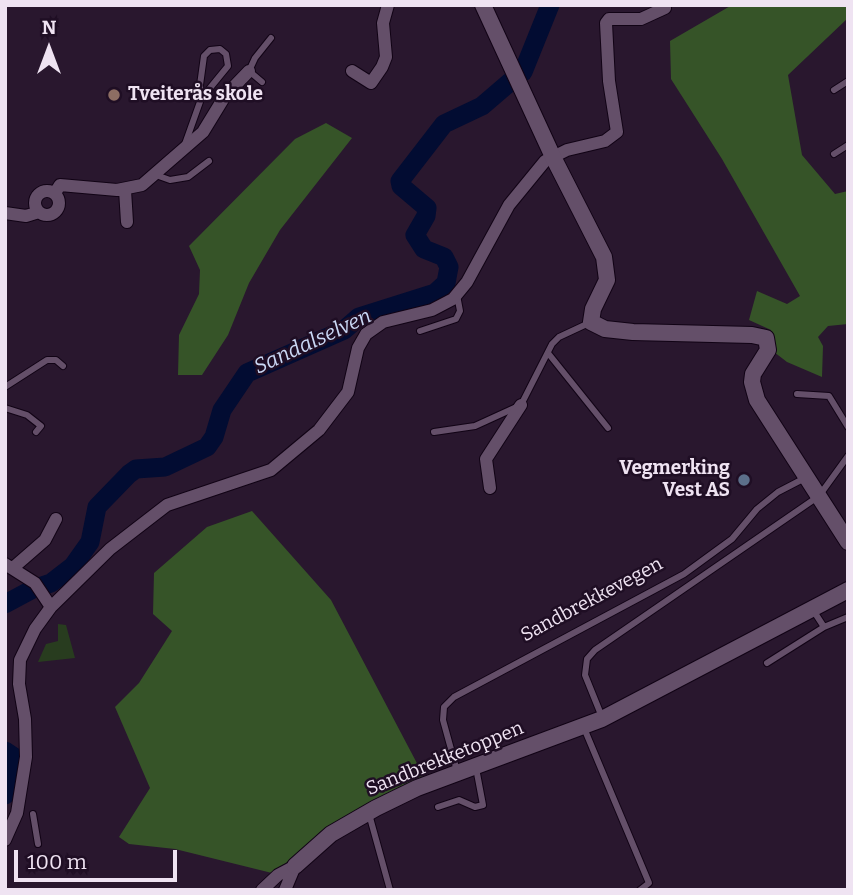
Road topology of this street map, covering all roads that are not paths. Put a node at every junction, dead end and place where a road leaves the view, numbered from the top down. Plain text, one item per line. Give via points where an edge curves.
1 (388, 5) edge
2 (483, 5) edge
3 (667, 7) edge
4 (271, 38) dead end
5 (249, 71) junction
6 (352, 71) dead end
7 (848, 80) edge
8 (262, 82) dead end
9 (834, 90) dead end
10 (201, 99) junction
11 (848, 145) edge
12 (184, 146) junction
13 (834, 154) dead end
14 (553, 157) junction
15 (209, 161) dead end
16 (156, 175) junction
17 (125, 190) junction
18 (5, 213) edge
19 (127, 222) dead end
20 (457, 295) junction
21 (591, 322) junction
22 (421, 331) dead end
23 (548, 353) junction
24 (63, 366) dead end
25 (5, 387) edge
26 (797, 394) dead end
27 (521, 405) junction
28 (5, 408) edge
29 (848, 427) edge
30 (608, 428) dead end
31 (36, 432) dead end
32 (435, 432) dead end
33 (848, 456) edge
34 (807, 477) junction
35 (490, 488) dead end
36 (819, 496) junction
37 (56, 519) dead end
38 (848, 542) edge
39 (10, 565) edge
40 (848, 590) edge
41 (51, 607) junction
42 (812, 608) junction
43 (848, 617) edge
44 (824, 627) junction
45 (767, 663) dead end
46 (602, 719) junction
47 (584, 727) junction
48 (476, 768) junction
49 (458, 774) junction
50 (438, 807) dead end
51 (368, 812) junction
52 (33, 814) dead end
53 (5, 840) edge
54 (38, 845) dead end
55 (295, 866) junction
56 (650, 886) edge
57 (262, 890) edge
58 (285, 890) edge
59 (390, 890) edge
60 (640, 890) edge

1 - 6 street via 382,67 371,83
2 - 14 street
3 - 14 street via 641,19 609,19 609,80 617,132 605,141
4 - 5 lane
5 - 8 lane
5 - 12 street via 225,96 202,132
7 - 9 lane
10 - 10 lane via 228,66 220,49 204,56
10 - 12 lane
11 - 13 lane
12 - 16 street
14 - 20 street via 523,184
14 - 21 street via 607,269 605,289
15 - 16 lane via 188,177 170,180
16 - 17 street
17 - 18 street via 60,185 55,193 57,210 46,215
17 - 19 street
20 - 22 lane via 460,311 456,319
20 - 41 street via 432,310 383,322 366,334 358,348 351,386 338,409 283,462 242,482 167,505 110,549
21 - 23 lane via 559,337
21 - 34 street via 605,330 766,338 768,350 753,374 753,390
23 - 27 lane
23 - 30 lane
24 - 25 lane via 47,360
26 - 29 lane via 829,396
27 - 32 lane via 475,426
27 - 35 street via 486,459
28 - 31 lane via 27,415 41,426
33 - 36 lane
34 - 36 street
34 - 49 lane, Sandbrekkevegen via 778,492 732,539 684,574 454,697 444,707 443,720
36 - 38 street
36 - 46 lane via 595,650 587,659 585,675
37 - 39 street via 45,540
39 - 41 street via 37,587
40 - 42 street, Sandbrekketoppen
41 - 53 street via 20,660 25,765 16,813
42 - 44 lane
42 - 46 street, Sandbrekketoppen
43 - 44 lane
44 - 45 lane
46 - 47 street, Sandbrekketoppen
47 - 48 street, Sandbrekketoppen
47 - 56 lane
48 - 49 street, Sandbrekketoppen
48 - 50 lane via 483,805 474,807 459,800
49 - 51 street, Sandbrekketoppen
51 - 55 street, Sandbrekketoppen via 331,834
51 - 59 lane
52 - 54 lane
55 - 57 street, Sandbrekketoppen
55 - 58 street, Sandbrekketoppen
56 - 60 lane

